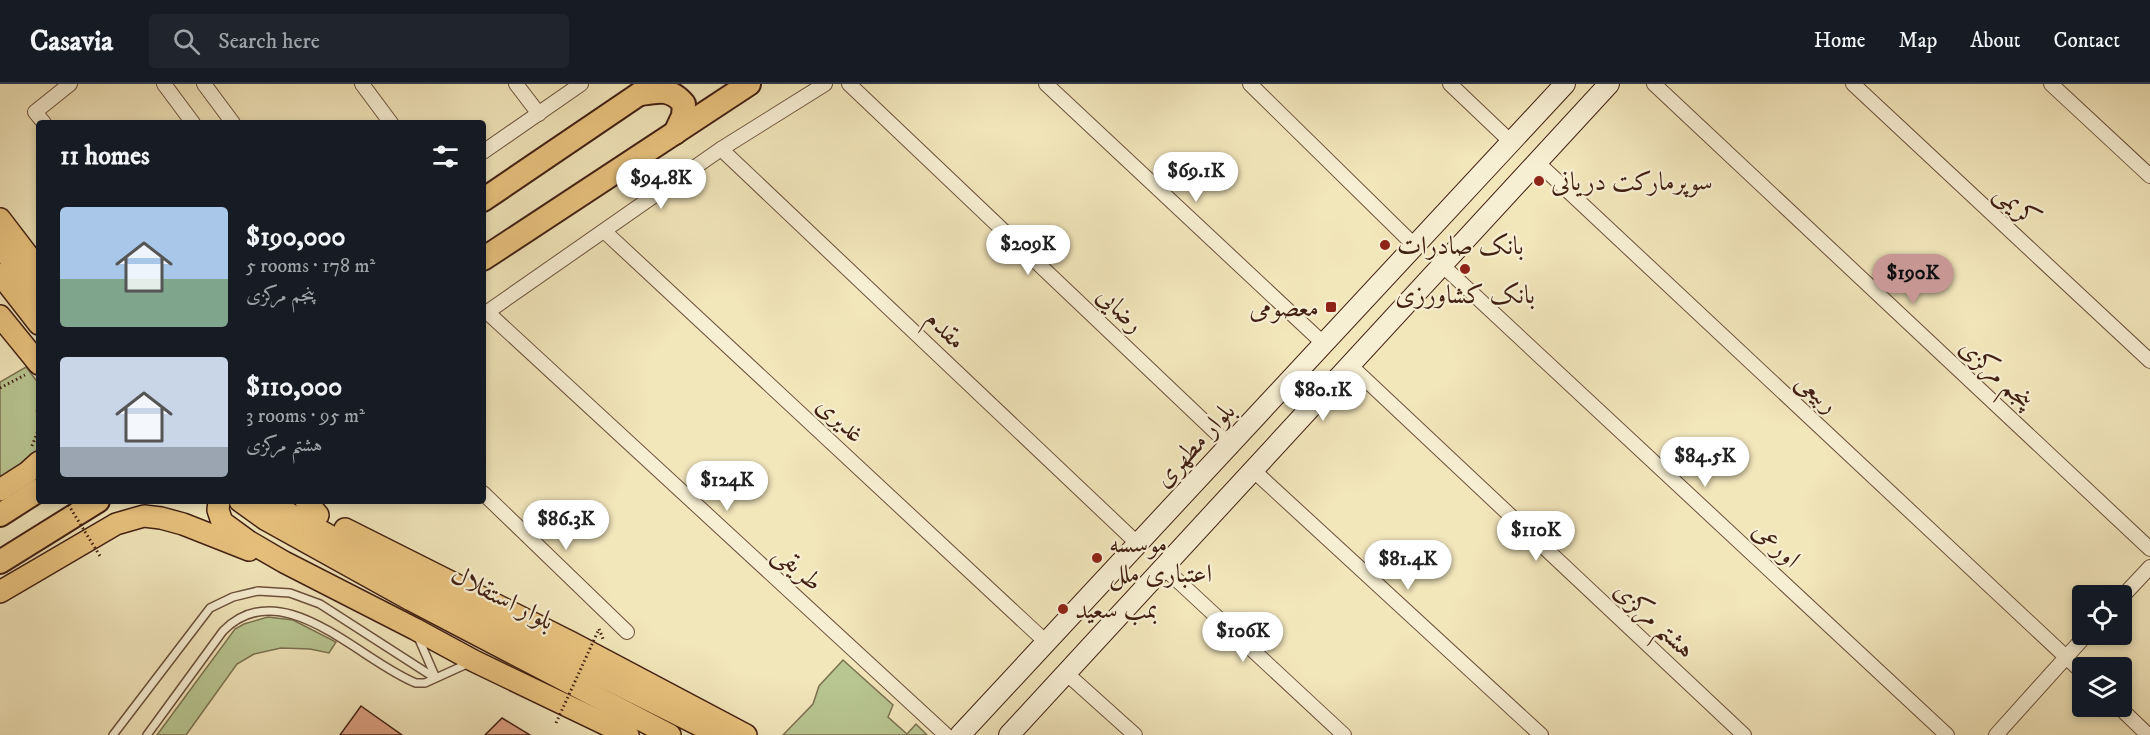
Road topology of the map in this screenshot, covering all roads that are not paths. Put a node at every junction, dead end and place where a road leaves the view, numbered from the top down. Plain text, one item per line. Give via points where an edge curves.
1 (70, 84) edge
2 (164, 84) edge
3 (204, 84) edge
4 (362, 84) edge
5 (516, 84) edge
6 (581, 84) edge
7 (749, 84) edge
8 (825, 84) edge
9 (849, 84) edge
10 (1046, 84) edge
11 (1250, 84) edge
12 (1450, 84) edge
13 (1565, 84) edge
14 (1609, 84) edge
15 (1654, 84) edge
16 (1853, 84) edge
17 (2051, 84) edge
18 (560, 89) edge
19 (647, 89) edge
20 (539, 114) junction
21 (39, 118) edge
22 (191, 120) edge
23 (231, 120) edge
24 (389, 120) edge
25 (675, 133) junction
26 (1511, 142) junction
27 (722, 149) junction
28 (486, 150) edge
29 (1537, 162) junction
30 (2150, 176) edge
31 (486, 198) edge
32 (0, 219) edge
33 (604, 231) junction
34 (0, 245) edge
35 (1414, 246) junction
36 (486, 258) edge
37 (1442, 265) junction
38 (36, 266) edge
39 (0, 274) edge
40 (36, 293) edge
41 (486, 313) edge
42 (486, 315) edge
43 (0, 316) edge
44 (36, 320) edge
45 (1323, 344) junction
46 (2150, 361) edge
47 (1350, 365) junction
48 (34, 368) edge
49 (1229, 445) junction
50 (35, 453) edge
51 (1253, 470) junction
52 (0, 490) edge
53 (36, 492) edge
54 (486, 496) edge
55 (93, 504) edge
56 (219, 504) edge
57 (258, 504) edge
58 (275, 507) edge
59 (312, 508) edge
60 (0, 515) edge
61 (1138, 544) junction
62 (2150, 549) edge
63 (0, 562) edge
64 (284, 562) junction
65 (1163, 567) junction
66 (2150, 567) edge
67 (2132, 586) edge
68 (0, 592) edge
69 (415, 629) junction
70 (627, 632) dead end
71 (1046, 642) junction
72 (2077, 645) edge
73 (2066, 657) junction
74 (474, 661) junction
75 (2072, 663) edge
76 (1066, 673) junction
77 (435, 678) junction
78 (2129, 717) edge
79 (113, 735) edge
80 (147, 735) edge
81 (628, 735) edge
82 (670, 735) edge
83 (719, 735) edge
84 (746, 735) edge
85 (946, 735) edge
86 (960, 735) edge
87 (1009, 735) edge
88 (1135, 735) edge
89 (1344, 735) edge
90 (1541, 735) edge
91 (1744, 735) edge
92 (1947, 735) edge
93 (1996, 735) edge
94 (2148, 735) edge

1 - 21 street
2 - 22 street
3 - 23 street
4 - 24 street
5 - 20 street
6 - 18 street
7 - 25 highway
8 - 27 street
9 - 49 street, رضایی
10 - 45 street
11 - 35 street
12 - 26 street
13 - 26 main road, بلوار مطهری
14 - 29 main road
15 - 62 street, پنجم مرکزی
16 - 46 street, کریمی
17 - 30 street
18 - 20 street
19 - 25 highway via 677,96 684,104
19 - 31 highway
20 - 28 street
25 - 36 highway
26 - 35 main road, بلوار مطهری
27 - 33 street
27 - 61 street, مقدم
29 - 37 main road
29 - 73 street, ربیعی
32 - 38 main road
33 - 41 street
33 - 71 street, غدیری
34 - 40 main road
35 - 45 main road, بلوار مطهری
37 - 47 main road
37 - 92 street, اورعی
39 - 44 main road
42 - 85 street, طریقی
43 - 48 main road
45 - 49 main road, بلوار مطهری
47 - 51 main road
47 - 91 street, هشتم مرکزی
49 - 61 main road, بلوار مطهری
50 - 52 main road via 28,472
51 - 65 main road
51 - 90 street
53 - 60 highway
54 - 70 street
55 - 63 highway
56 - 64 main road via 222,522
57 - 58 main road, بلوار استقلال
58 - 59 main road
58 - 82 main road, بلوار استقلال via 411,600
58 - 83 main road, بلوار استقلال via 423,587
59 - 84 main road
61 - 71 main road, بلوار مطهری
64 - 68 main road via 183,525 144,516 116,524
64 - 69 main road
65 - 76 main road
65 - 89 street
66 - 67 street
69 - 74 main road
69 - 77 lane
71 - 86 main road, بلوار مطهری
72 - 73 street
73 - 75 street, ربیعی
73 - 93 street
74 - 77 lane
74 - 81 main road
76 - 87 main road
76 - 88 street
77 - 79 lane via 320,604 290,593 258,591 210,608
77 - 80 lane via 416,683 308,620 286,613 257,613 231,623
78 - 94 street

